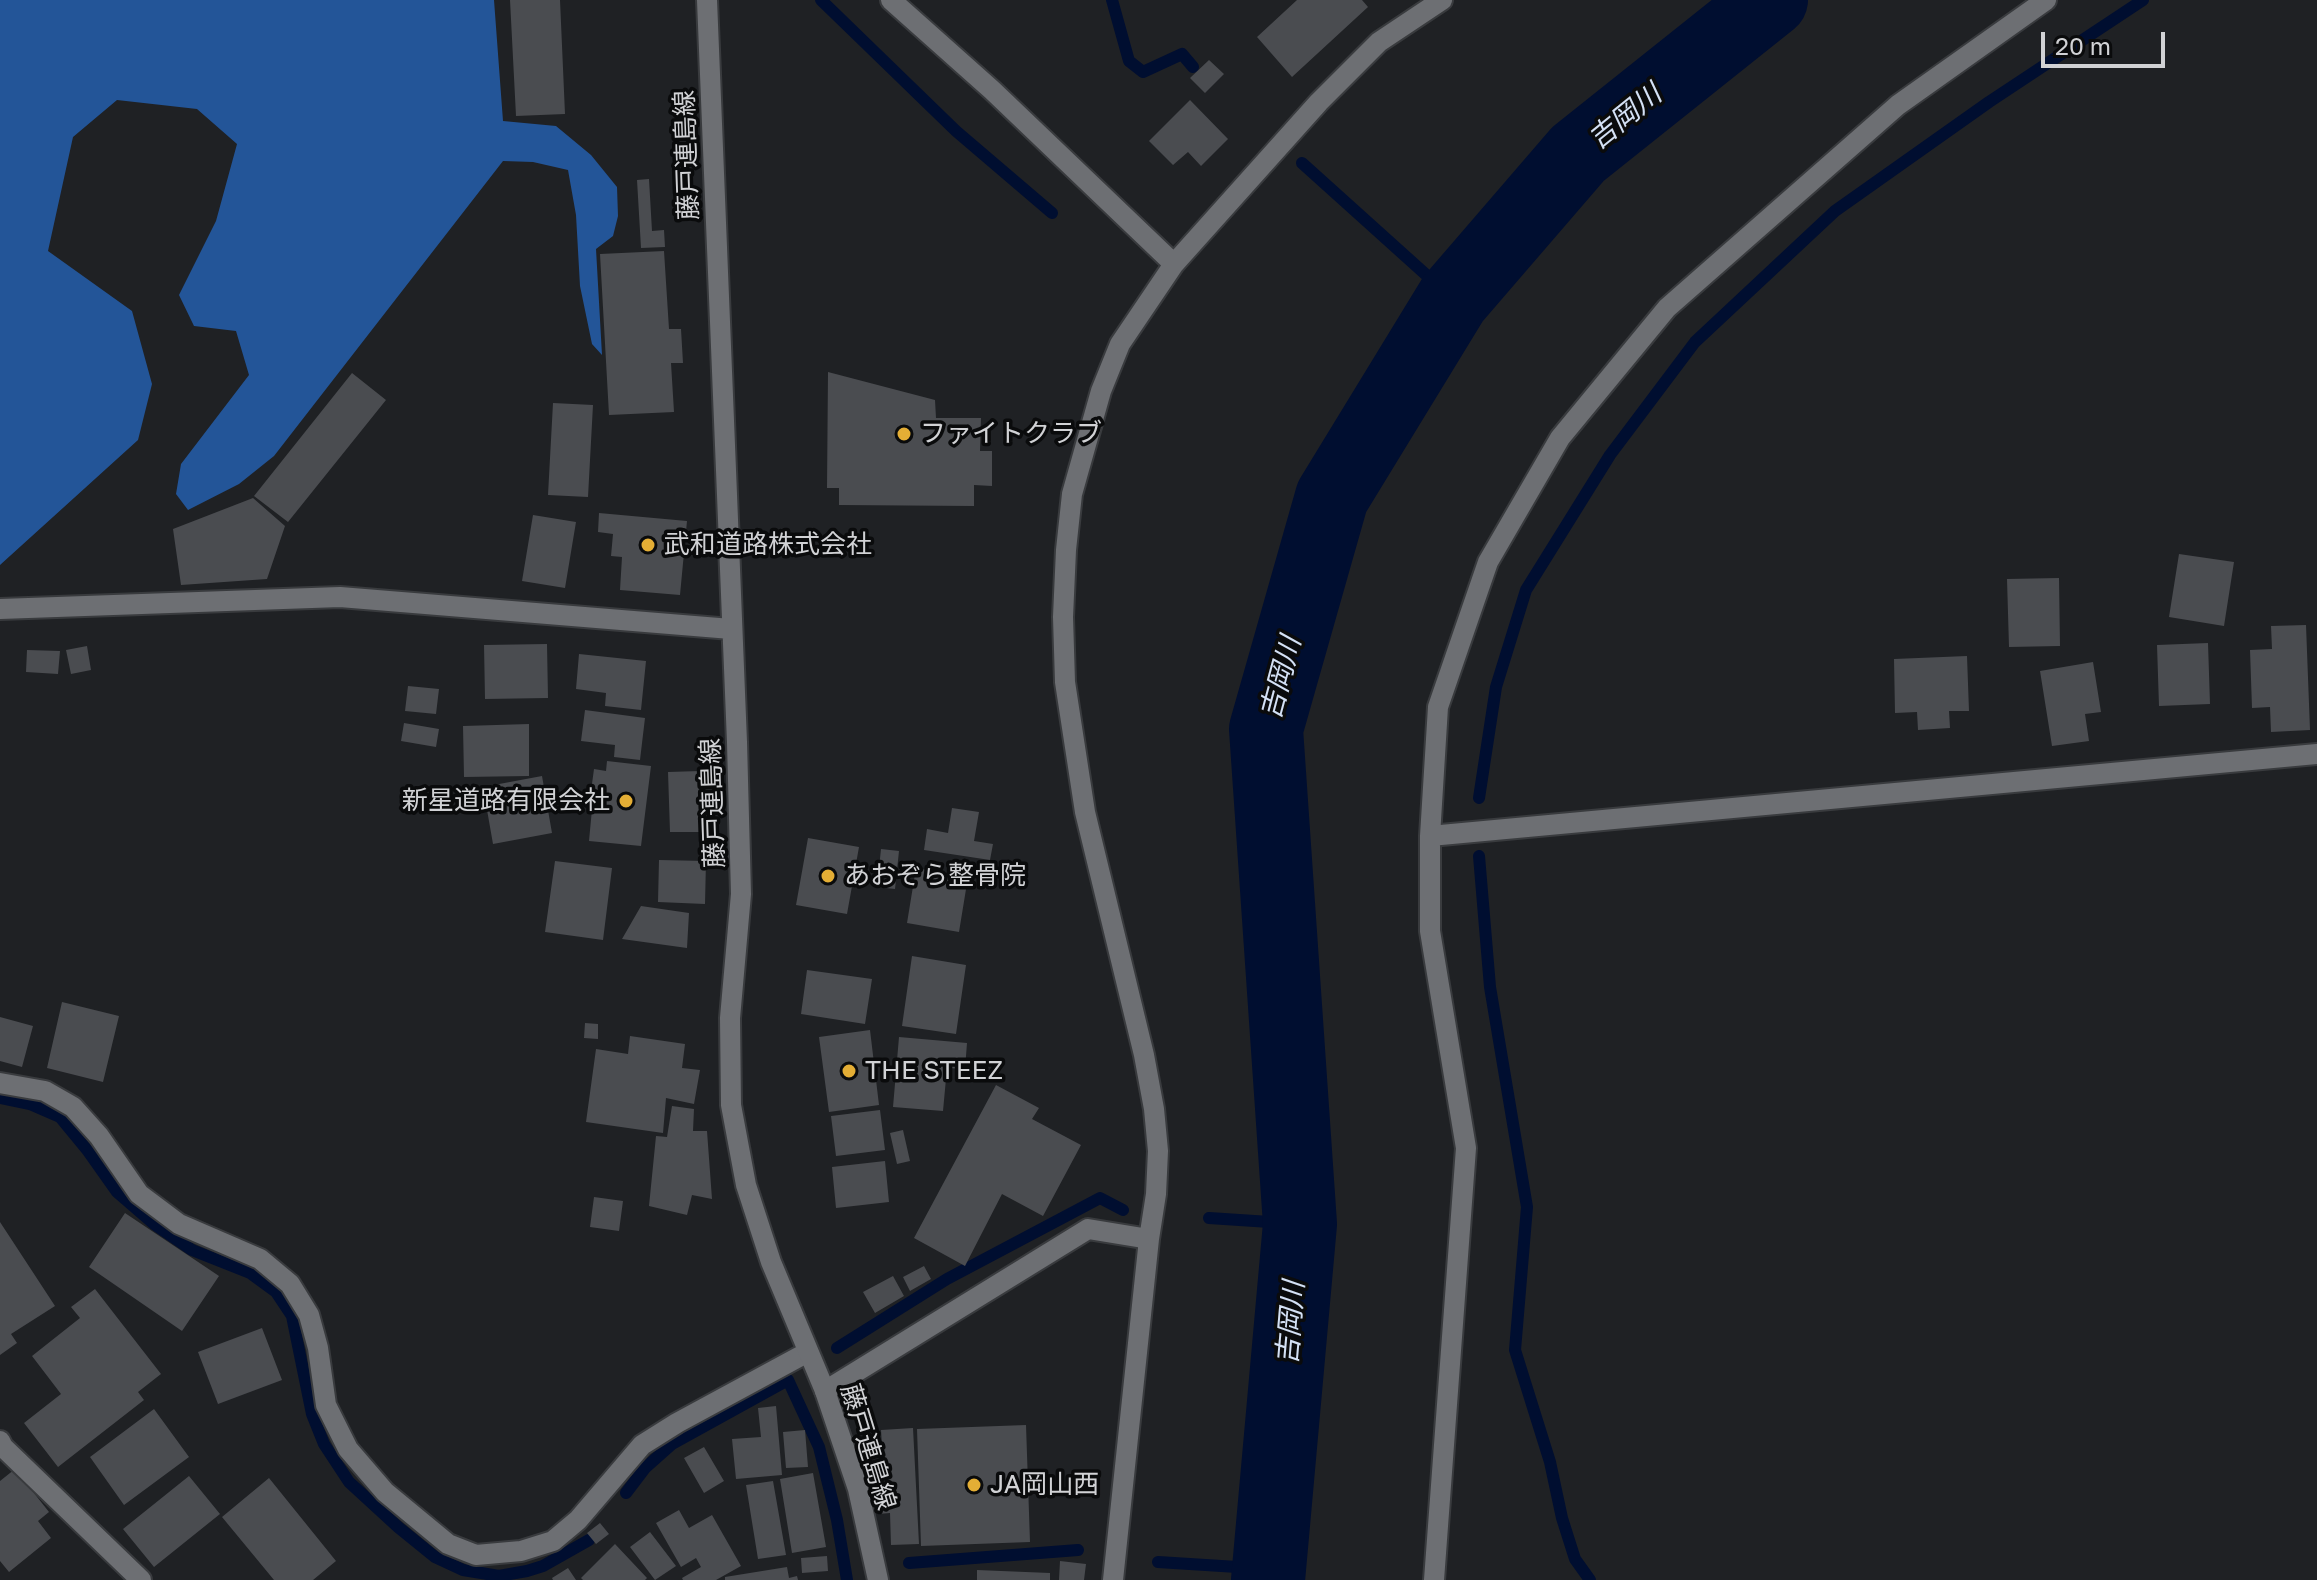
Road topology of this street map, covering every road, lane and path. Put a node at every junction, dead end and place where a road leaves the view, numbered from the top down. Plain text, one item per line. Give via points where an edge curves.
1 (707, 0) edge
2 (891, 0) edge
3 (1442, 0) edge
4 (2046, 0) edge
5 (1174, 264) junction
6 (0, 609) edge
7 (731, 629) junction
8 (2317, 754) edge
9 (1430, 836) junction
10 (0, 1083) edge
11 (1149, 1239) junction
12 (808, 1352) junction
13 (825, 1391) junction
14 (0, 1441) edge
15 (141, 1580) edge
16 (878, 1580) edge
17 (1113, 1580) edge
18 (1434, 1580) edge

1 - 7 street, 藤戸連島線
2 - 5 street
3 - 5 street via 1379,42
4 - 9 street via 1898,105 1667,308 1560,438 1488,562 1438,707
5 - 11 street via 1120,344 1101,391 1072,494 1063,617 1065,682 1085,812 1154,1109 1158,1151
6 - 7 street via 340,597
7 - 12 street, 藤戸連島線 via 741,894 730,1018 731,1105 746,1185
8 - 9 street
9 - 18 street via 1430,931 1466,1148
10 - 12 street via 45,1091 73,1107 139,1194 179,1224 260,1259 290,1284 309,1315 326,1405 348,1449 385,1492 448,1544 476,1555 521,1551 553,1541 578,1520 642,1445
11 - 13 street via 1088,1229
11 - 17 street
12 - 13 street, 藤戸連島線
13 - 16 street, 藤戸連島線 via 858,1489
14 - 15 street

